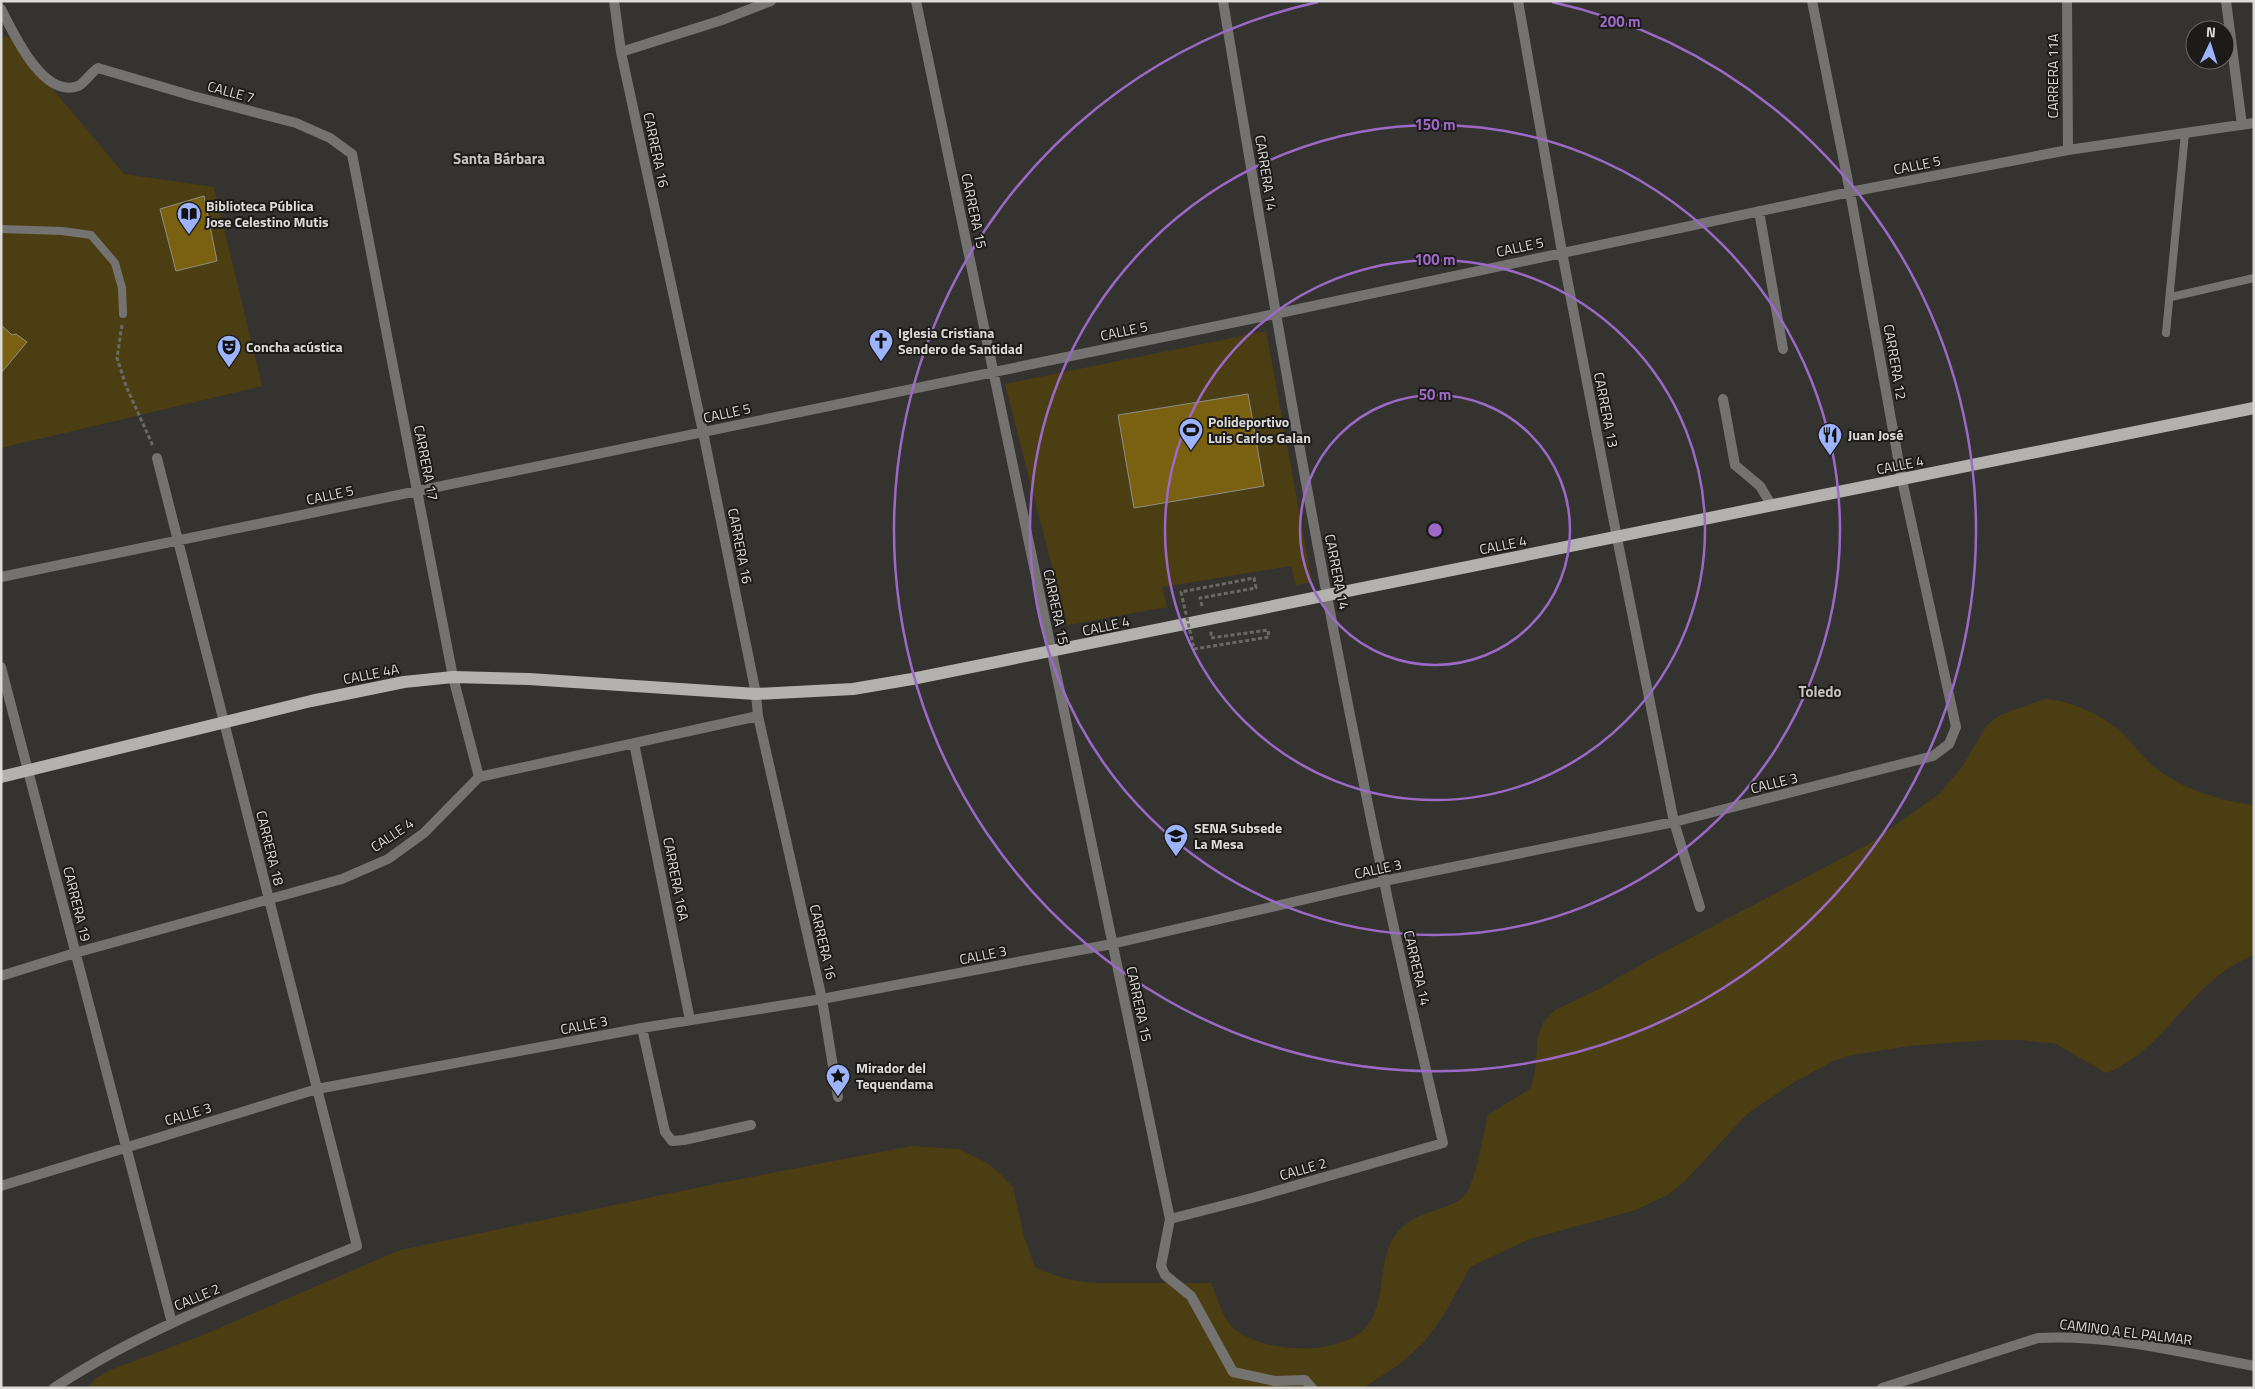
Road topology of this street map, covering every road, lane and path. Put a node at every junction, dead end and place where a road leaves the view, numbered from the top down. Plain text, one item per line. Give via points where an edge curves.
1 (614, 1) edge
2 (772, 1) edge
3 (916, 1) edge
4 (1223, 1) edge
5 (1518, 1) edge
6 (1812, 1) edge
7 (2066, 1) edge
8 (2226, 1) edge
9 (1, 10) edge
10 (620, 52) junction
11 (2254, 124) edge
12 (2242, 125) junction
13 (2185, 133) junction
14 (2068, 150) junction
15 (352, 154) joint
16 (1850, 192) junction
17 (1760, 211) junction
18 (1, 229) edge
19 (1562, 252) junction
20 (2254, 278) edge
21 (2171, 296) junction
22 (123, 314) joint
23 (1275, 314) junction
24 (2166, 333) dead end
25 (1783, 349) dead end
26 (993, 372) junction
27 (1723, 399) dead end
28 (2254, 408) edge
29 (703, 432) junction
30 (157, 458) joint
31 (1902, 480) junction
32 (418, 491) junction
33 (1772, 506) junction
34 (1617, 538) junction
35 (178, 540) junction
36 (1, 577) edge
37 (1327, 596) junction
38 (1202, 606) dead end
39 (1211, 631) dead end
40 (1052, 653) junction
41 (1, 667) edge
42 (453, 677) junction
43 (756, 694) junction
44 (758, 716) junction
45 (224, 724) junction
46 (1956, 727) joint
47 (634, 743) junction
48 (28, 771) junction
49 (479, 777) junction
50 (1, 778) edge
51 (1674, 822) junction
52 (1384, 881) junction
53 (269, 900) junction
54 (1700, 907) dead end
55 (1112, 944) junction
56 (75, 953) junction
57 (1, 976) edge
58 (822, 999) junction
59 (690, 1020) junction
60 (642, 1028) junction
61 (317, 1089) junction
62 (838, 1097) dead end
63 (751, 1125) dead end
64 (1443, 1143) joint
65 (126, 1148) junction
66 (1, 1186) edge
67 (1170, 1219) junction
68 (357, 1246) joint
69 (172, 1323) junction
70 (2254, 1366) edge
71 (54, 1388) edge
72 (1312, 1388) edge
73 (1882, 1388) edge

1 - 10 street, CARRERA 16
2 - 10 street
3 - 26 street, CARRERA 15
4 - 23 street, CARRERA 14
5 - 19 street, CARRERA 13
6 - 16 street, CARRERA 12
7 - 14 street, CARRERA 11A
8 - 12 street
9 - 15 street, CALLE 7 via 26,56 51,83 67,89 81,85 98,68 296,124 330,138
10 - 29 street, CARRERA 16
11 - 12 street, CALLE 5
12 - 13 street, CALLE 5
13 - 14 street, CALLE 5
13 - 21 lane
14 - 16 street, CALLE 5
15 - 32 street, CARRERA 17
16 - 17 street, CALLE 5
16 - 31 street, CARRERA 12
17 - 19 street, CALLE 5
17 - 25 street
18 - 22 lane via 91,235 115,263 122,288
19 - 23 street, CALLE 5
19 - 34 street, CARRERA 13
20 - 21 lane
21 - 24 lane
22 - 30 path via 117,358
23 - 26 street, CALLE 5
23 - 37 street, CARRERA 14
26 - 29 street, CALLE 5
26 - 40 street, CARRERA 15
27 - 33 street via 1735,465 1760,486
28 - 31 main road, CALLE 4
29 - 32 street, CALLE 5
29 - 43 street, CARRERA 16
30 - 35 street, CARRERA 18
31 - 33 main road, CALLE 4
31 - 46 street, CARRERA 12
32 - 35 street, CALLE 5
32 - 42 street, CARRERA 17
33 - 34 main road, CALLE 4
34 - 37 main road, CALLE 4
34 - 51 street, CARRERA 13
35 - 36 street, CALLE 5
35 - 45 street, CARRERA 18
37 - 40 main road, CALLE 4
37 - 52 street, CARRERA 14
38 - 39 path, bridge via 1200,598 1256,588 1254,578 1181,592 1194,649 1270,637 1268,630 1211,638
40 - 43 main road, CALLE 4 via 912,680 854,688
40 - 55 street, CARRERA 15
41 - 48 street, CARRERA 19
42 - 43 main road, CALLE 4A
42 - 45 main road, CALLE 4A via 404,682 311,701
42 - 49 street, CARRERA 17
43 - 44 street, CARRERA 16
44 - 47 street
44 - 58 street, CARRERA 16
45 - 48 main road, CALLE 4A
45 - 53 street, CARRERA 18
46 - 51 street, CALLE 3 via 1948,744 1933,756
47 - 49 street
47 - 59 street, CARRERA 16A
48 - 50 main road, CALLE 4A
48 - 56 street, CARRERA 19
49 - 53 street, CALLE 4 via 424,833 388,859 342,879
51 - 52 street, CALLE 3
51 - 54 street, CARRERA 13
52 - 55 street, CALLE 3
52 - 64 street, CARRERA 14
53 - 56 street, CALLE 4
53 - 61 street, CARRERA 18
55 - 58 street, CALLE 3
55 - 67 street, CARRERA 15
56 - 57 street, CALLE 4
56 - 65 street, CARRERA 19
58 - 59 street, CALLE 3
58 - 62 street, CARRERA 16
59 - 60 street, CALLE 3
60 - 61 street, CALLE 3
60 - 63 street via 665,1132 672,1141
61 - 65 street, CALLE 3
61 - 68 street, CARRERA 18
64 - 67 street, CALLE 2
65 - 66 street, CALLE 3
65 - 69 street, CARRERA 19
67 - 72 street via 1161,1266 1165,1275 1191,1296 1233,1372 1276,1381 1305,1380
68 - 69 street, CALLE 2
69 - 71 street, CALLE 2 via 84,1368
70 - 73 street, CAMINO A EL PALMAR via 2153,1347 2063,1336 2038,1338

